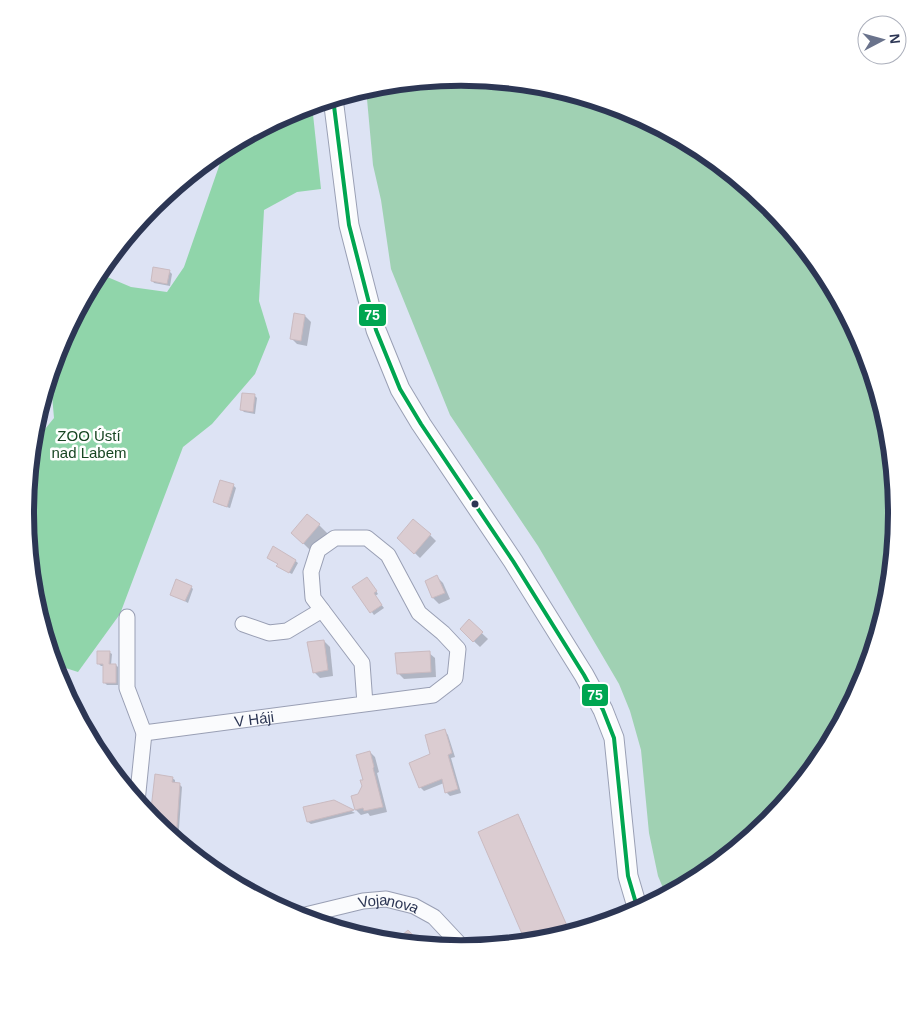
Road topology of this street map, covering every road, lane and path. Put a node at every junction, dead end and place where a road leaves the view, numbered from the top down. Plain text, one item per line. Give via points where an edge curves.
1 (334, 105) edge
2 (322, 610) junction
3 (127, 617) dead end
4 (242, 624) dead end
5 (365, 704) junction
6 (144, 733) junction
7 (138, 793) edge
8 (636, 903) edge
9 (312, 913) edge
10 (455, 940) edge

1 - 8 street via 349,225 376,330 400,389 513,561 603,710 614,738 628,876
2 - 4 street via 287,631 269,633
2 - 5 street via 362,663
2 - 5 street, V Háji via 313,598 311,572 318,550 335,538 367,538 388,555 419,612 458,649 455,678 434,695
3 - 6 street via 127,688
5 - 6 street, V Háji
6 - 7 street
9 - 10 street, Vojanova via 386,898 414,906 434,917

